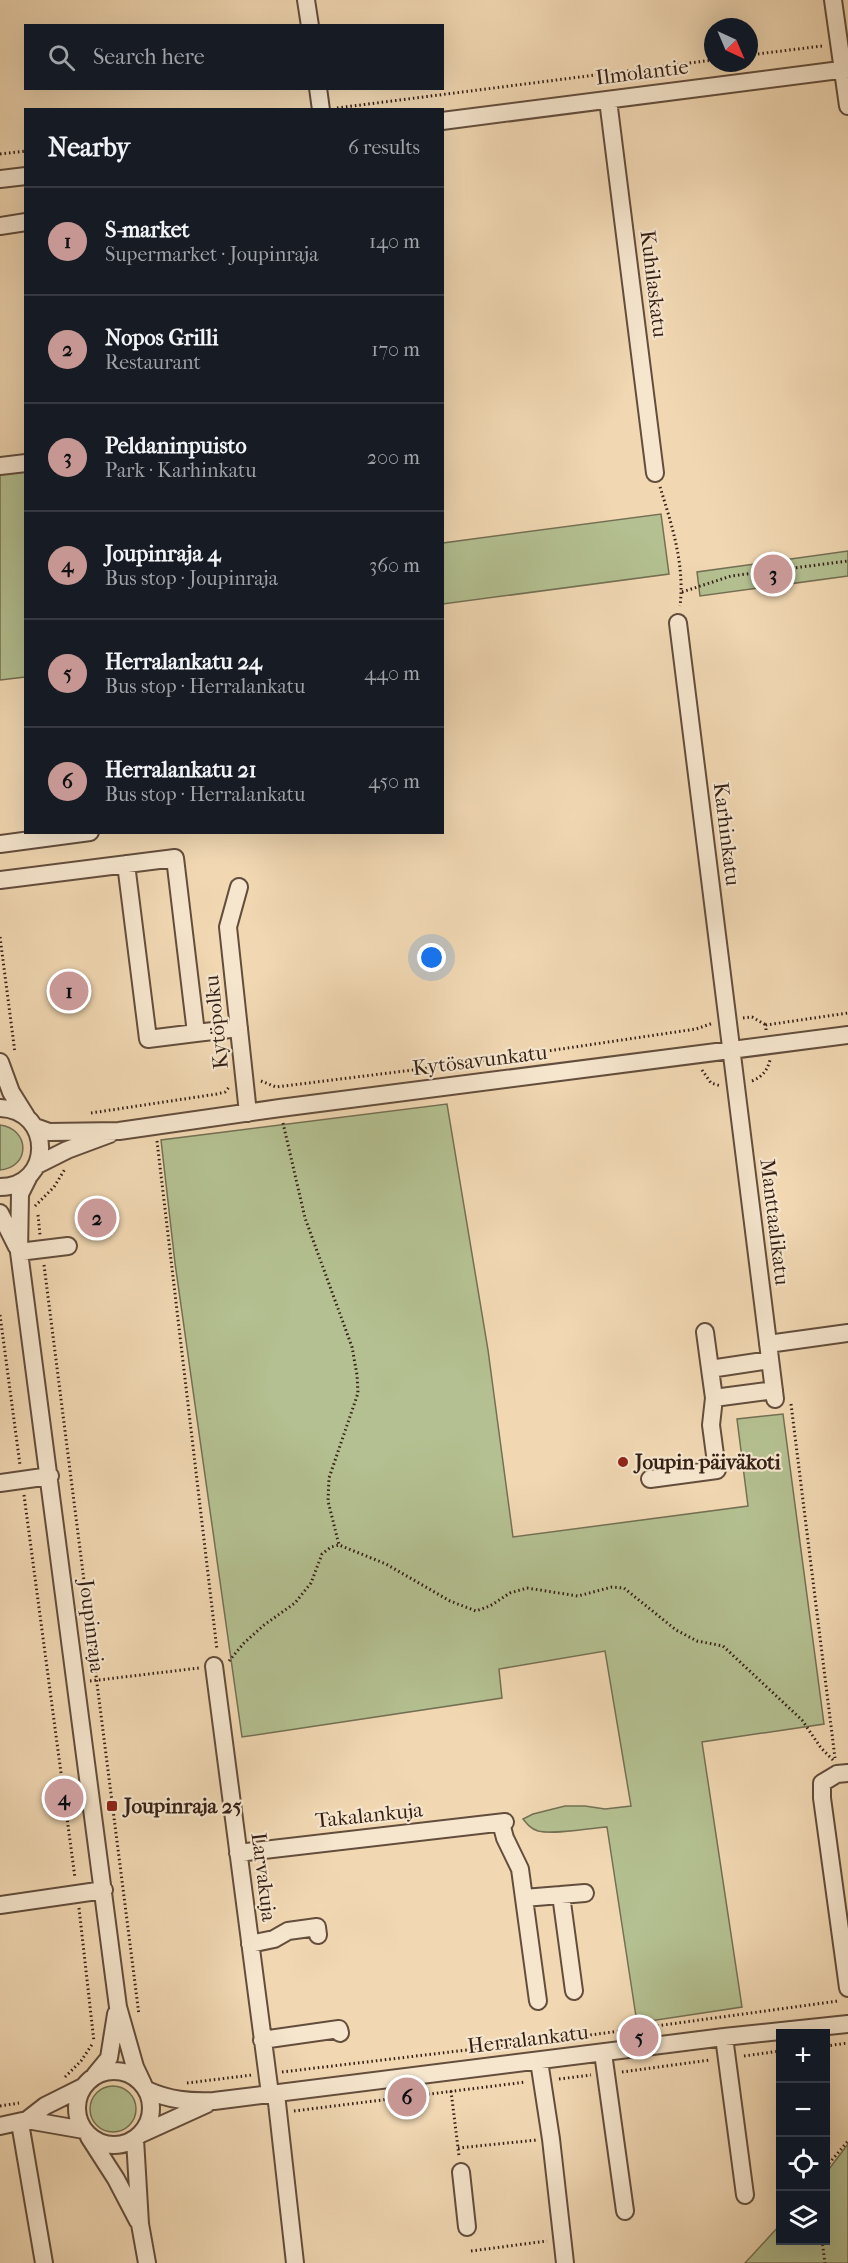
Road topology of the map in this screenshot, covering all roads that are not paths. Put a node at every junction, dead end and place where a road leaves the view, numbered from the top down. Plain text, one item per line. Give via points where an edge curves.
1 (306, 0) edge
2 (833, 0) edge
3 (310, 24) edge
4 (846, 69) edge
5 (318, 90) edge
6 (608, 100) junction
7 (848, 106) edge
8 (321, 108) edge
9 (444, 121) edge
10 (24, 176) edge
11 (0, 179) edge
12 (24, 222) edge
13 (0, 225) edge
14 (24, 464) edge
15 (0, 466) edge
16 (655, 473) road end
17 (678, 623) road end
18 (75, 834) edge
19 (0, 844) edge
20 (126, 864) junction
21 (0, 880) edge
22 (239, 887) dead end
23 (239, 1028) junction
24 (196, 1033) junction
25 (848, 1035) edge
26 (731, 1050) junction
27 (0, 1062) edge
28 (0, 1108) edge
29 (248, 1113) junction
30 (32, 1123) junction
31 (119, 1131) junction
32 (32, 1172) junction
33 (0, 1187) edge
34 (0, 1213) edge
35 (68, 1246) dead end
36 (19, 1252) junction
37 (705, 1332) dead end
38 (848, 1333) edge
39 (769, 1352) junction
40 (710, 1369) junction
41 (714, 1398) junction
42 (50, 1476) junction
43 (651, 1479) dead end
44 (0, 1483) edge
45 (220, 1665) road end
46 (842, 1767) edge
47 (238, 1852) junction
48 (104, 1890) junction
49 (585, 1893) dead end
50 (561, 1895) junction
51 (524, 1898) junction
52 (0, 1905) edge
53 (318, 1935) dead end
54 (250, 1944) junction
55 (574, 1991) dead end
56 (844, 1995) edge
57 (538, 2001) dead end
58 (118, 2007) junction
59 (848, 2024) edge
60 (340, 2033) dead end
61 (724, 2037) junction
62 (262, 2040) junction
63 (603, 2053) junction
64 (539, 2061) junction
65 (89, 2081) junction
66 (145, 2087) junction
67 (273, 2094) junction
68 (214, 2101) junction
69 (24, 2122) junction
70 (0, 2126) edge
71 (86, 2132) junction
72 (137, 2137) junction
73 (461, 2172) road end
74 (745, 2195) dead end
75 (625, 2211) dead end
76 (140, 2224) junction
77 (467, 2227) dead end
78 (44, 2263) edge
79 (147, 2263) edge
80 (295, 2263) edge
81 (565, 2263) edge

1 - 3 street
2 - 4 street
4 - 6 street, Ilmolantie
4 - 7 street
5 - 8 street
6 - 9 street, Ilmolantie
6 - 16 street, Kuhilaskatu
10 - 11 street
12 - 13 street
14 - 15 street
17 - 26 street, Karhinkatu
18 - 19 street
20 - 21 street
20 - 24 street via 148,1039
20 - 24 street via 175,858
22 - 23 street, Kytöpolku via 228,927
23 - 24 street
23 - 29 street, Kytöpolku
25 - 26 street, Kytösavunkatu
26 - 29 street, Kytösavunkatu
26 - 39 street, Manttaalikatu
27 - 30 street via 11,1092
28 - 30 street, Kytösavunkatu via 19,1112
29 - 31 street, Kytösavunkatu
30 - 31 street, Kytösavunkatu via 49,1132
30 - 32 street, Joupinraja via 41,1153
31 - 32 street, Kytösavunkatu via 67,1150
32 - 33 street, Kytösavunkatu via 18,1184
32 - 36 street, Joupinraja via 20,1194
34 - 36 street, Joupinraja
35 - 36 street
36 - 42 street, Joupinraja
37 - 40 street
38 - 39 street
39 - 40 street
39 - 41 street, Manttaalikatu via 780,1397
40 - 41 street
41 - 43 street via 711,1425 717,1470
42 - 44 street
42 - 48 street, Joupinraja
45 - 47 street, Larvakuja
46 - 56 street via 822,1783 822,1798
47 - 51 street, Takalankuja via 503,1822 505,1838 520,1869
47 - 54 street, Larvakuja
48 - 52 street
48 - 58 street, Joupinraja
49 - 50 street
50 - 51 street
50 - 55 street
51 - 57 street
53 - 54 street via 317,1927 288,1930 274,1939
54 - 62 street, Larvakuja
58 - 65 street, Joupinraja via 109,2058
58 - 66 street, Joupinraja via 135,2067
59 - 61 street, Herralankatu
60 - 62 street via 339,2029
61 - 63 street, Herralankatu
61 - 74 street
62 - 67 street, Larvakuja
63 - 64 street, Herralankatu
63 - 75 street
64 - 67 street, Herralankatu
64 - 81 street
65 - 66 street via 115,2070 126,2072
65 - 69 street
65 - 71 street via 76,2108
66 - 68 street, Herralankatu via 164,2098
66 - 72 street via 150,2118
67 - 68 street, Herralankatu
67 - 80 street, Larvakuja via 279,2113
68 - 72 street, Herralankatu
69 - 70 street
69 - 71 street
69 - 78 street
71 - 72 street via 105,2144 115,2145
71 - 76 street
72 - 76 street via 135,2173
73 - 77 street
76 - 79 street

